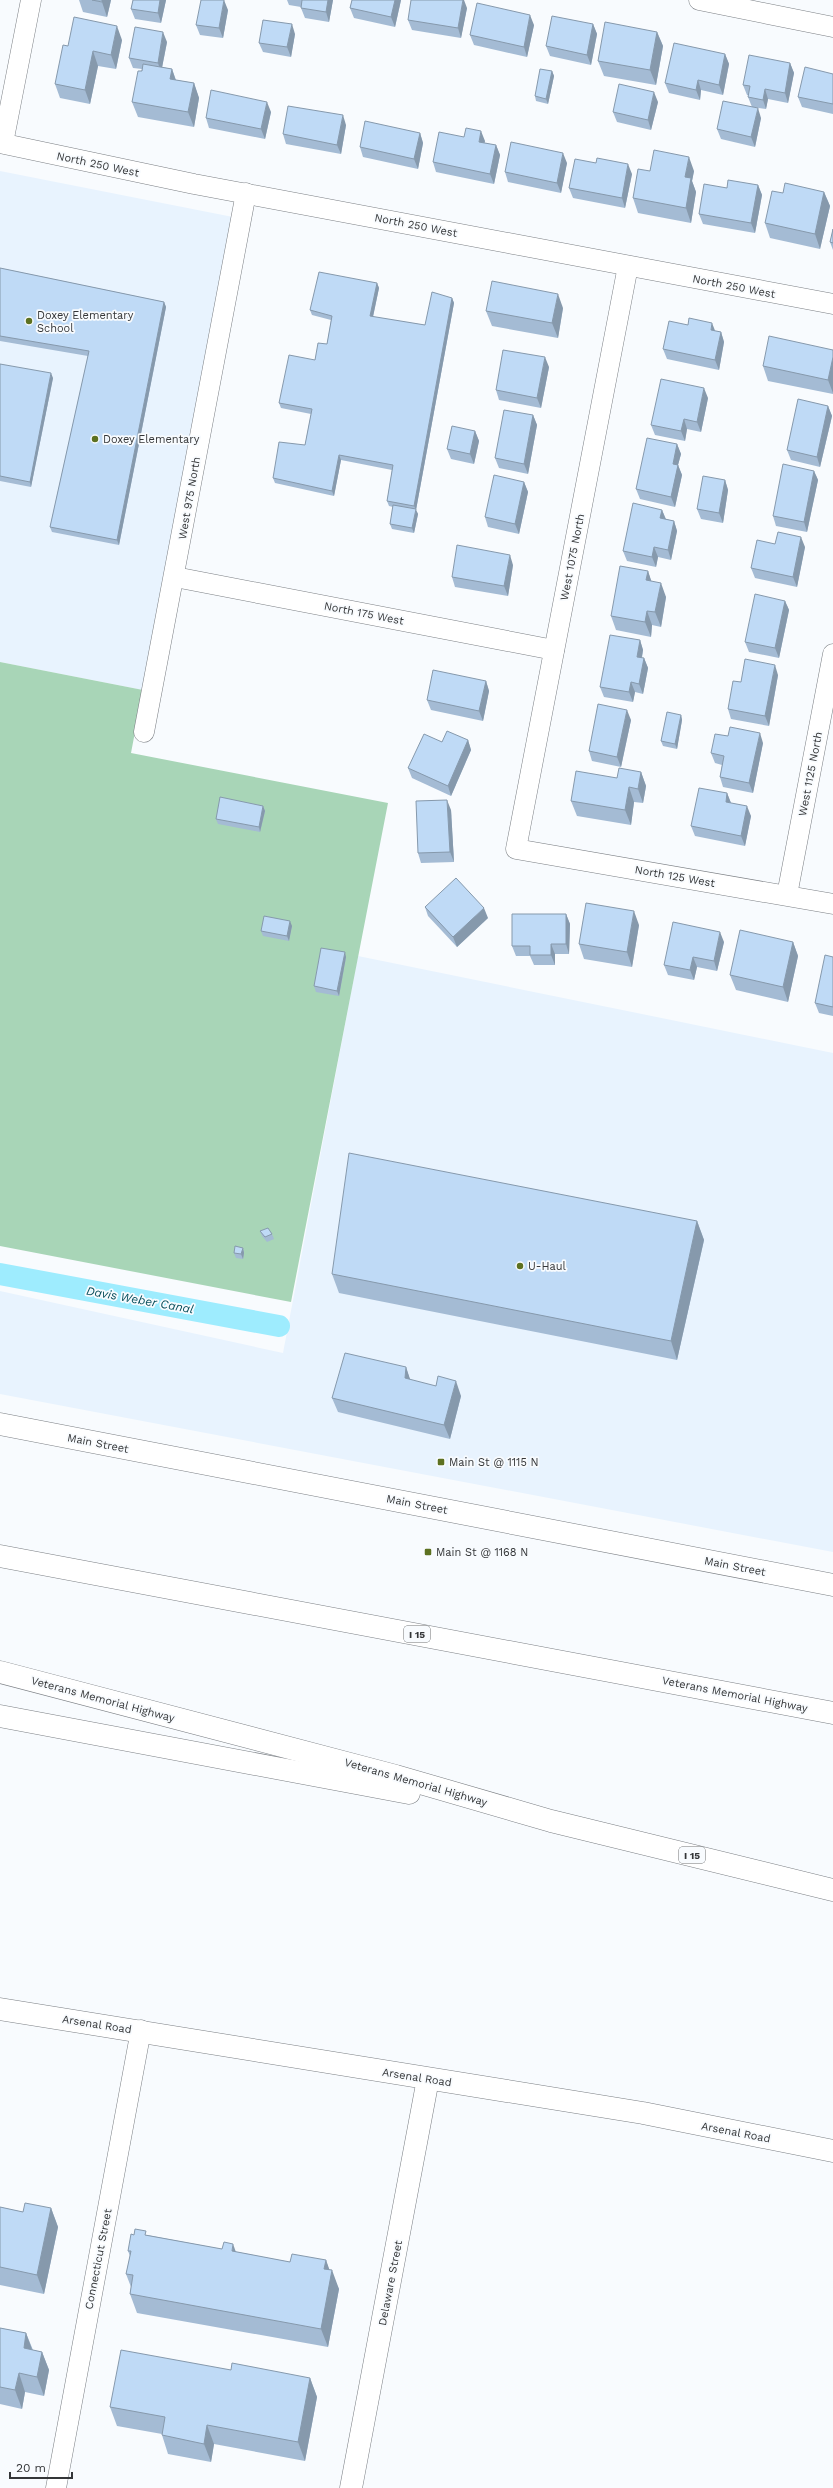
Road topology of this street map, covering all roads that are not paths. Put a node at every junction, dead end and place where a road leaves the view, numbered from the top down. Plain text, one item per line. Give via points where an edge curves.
1 (31, 0) edge
2 (699, 0) edge
3 (833, 27) edge
4 (1, 143) edge
5 (246, 193) junction
6 (628, 266) junction
7 (833, 304) edge
8 (175, 577) junction
9 (554, 650) junction
10 (833, 654) edge
11 (144, 732) dead end
12 (516, 849) joint
13 (786, 895) junction
14 (833, 904) edge
15 (0, 1424) edge
16 (0, 1556) edge
17 (833, 1584) edge
18 (0, 1672) edge
19 (833, 1713) edge
20 (0, 1716) edge
21 (552, 1821) junction
22 (833, 1890) edge
23 (0, 2009) edge
24 (141, 2030) junction
25 (428, 2078) junction
26 (833, 2151) edge
27 (56, 2488) edge
28 (351, 2488) edge

1 - 4 street
2 - 3 street
4 - 5 street, North 250 West
5 - 6 street, North 250 West
5 - 8 street, West 975 North
6 - 7 street, North 250 West
6 - 9 street, West 1075 North
8 - 9 street, North 175 West
8 - 11 street, West 975 North
9 - 12 street, West 1075 North
10 - 13 street, West 1125 North
12 - 13 street, North 125 West
13 - 14 street, North 125 West
15 - 17 main road, Main Street
16 - 19 main road, Veterans Memorial Highway / I 15
18 - 21 main road, Veterans Memorial Highway / I 15 via 396,1776
20 - 21 main road
21 - 22 main road, Veterans Memorial Highway / I 15
23 - 24 main road, Arsenal Road
24 - 25 main road, Arsenal Road
24 - 27 street, Connecticut Street
25 - 26 main road, Arsenal Road via 643,2113
25 - 28 main road, Delaware Street

